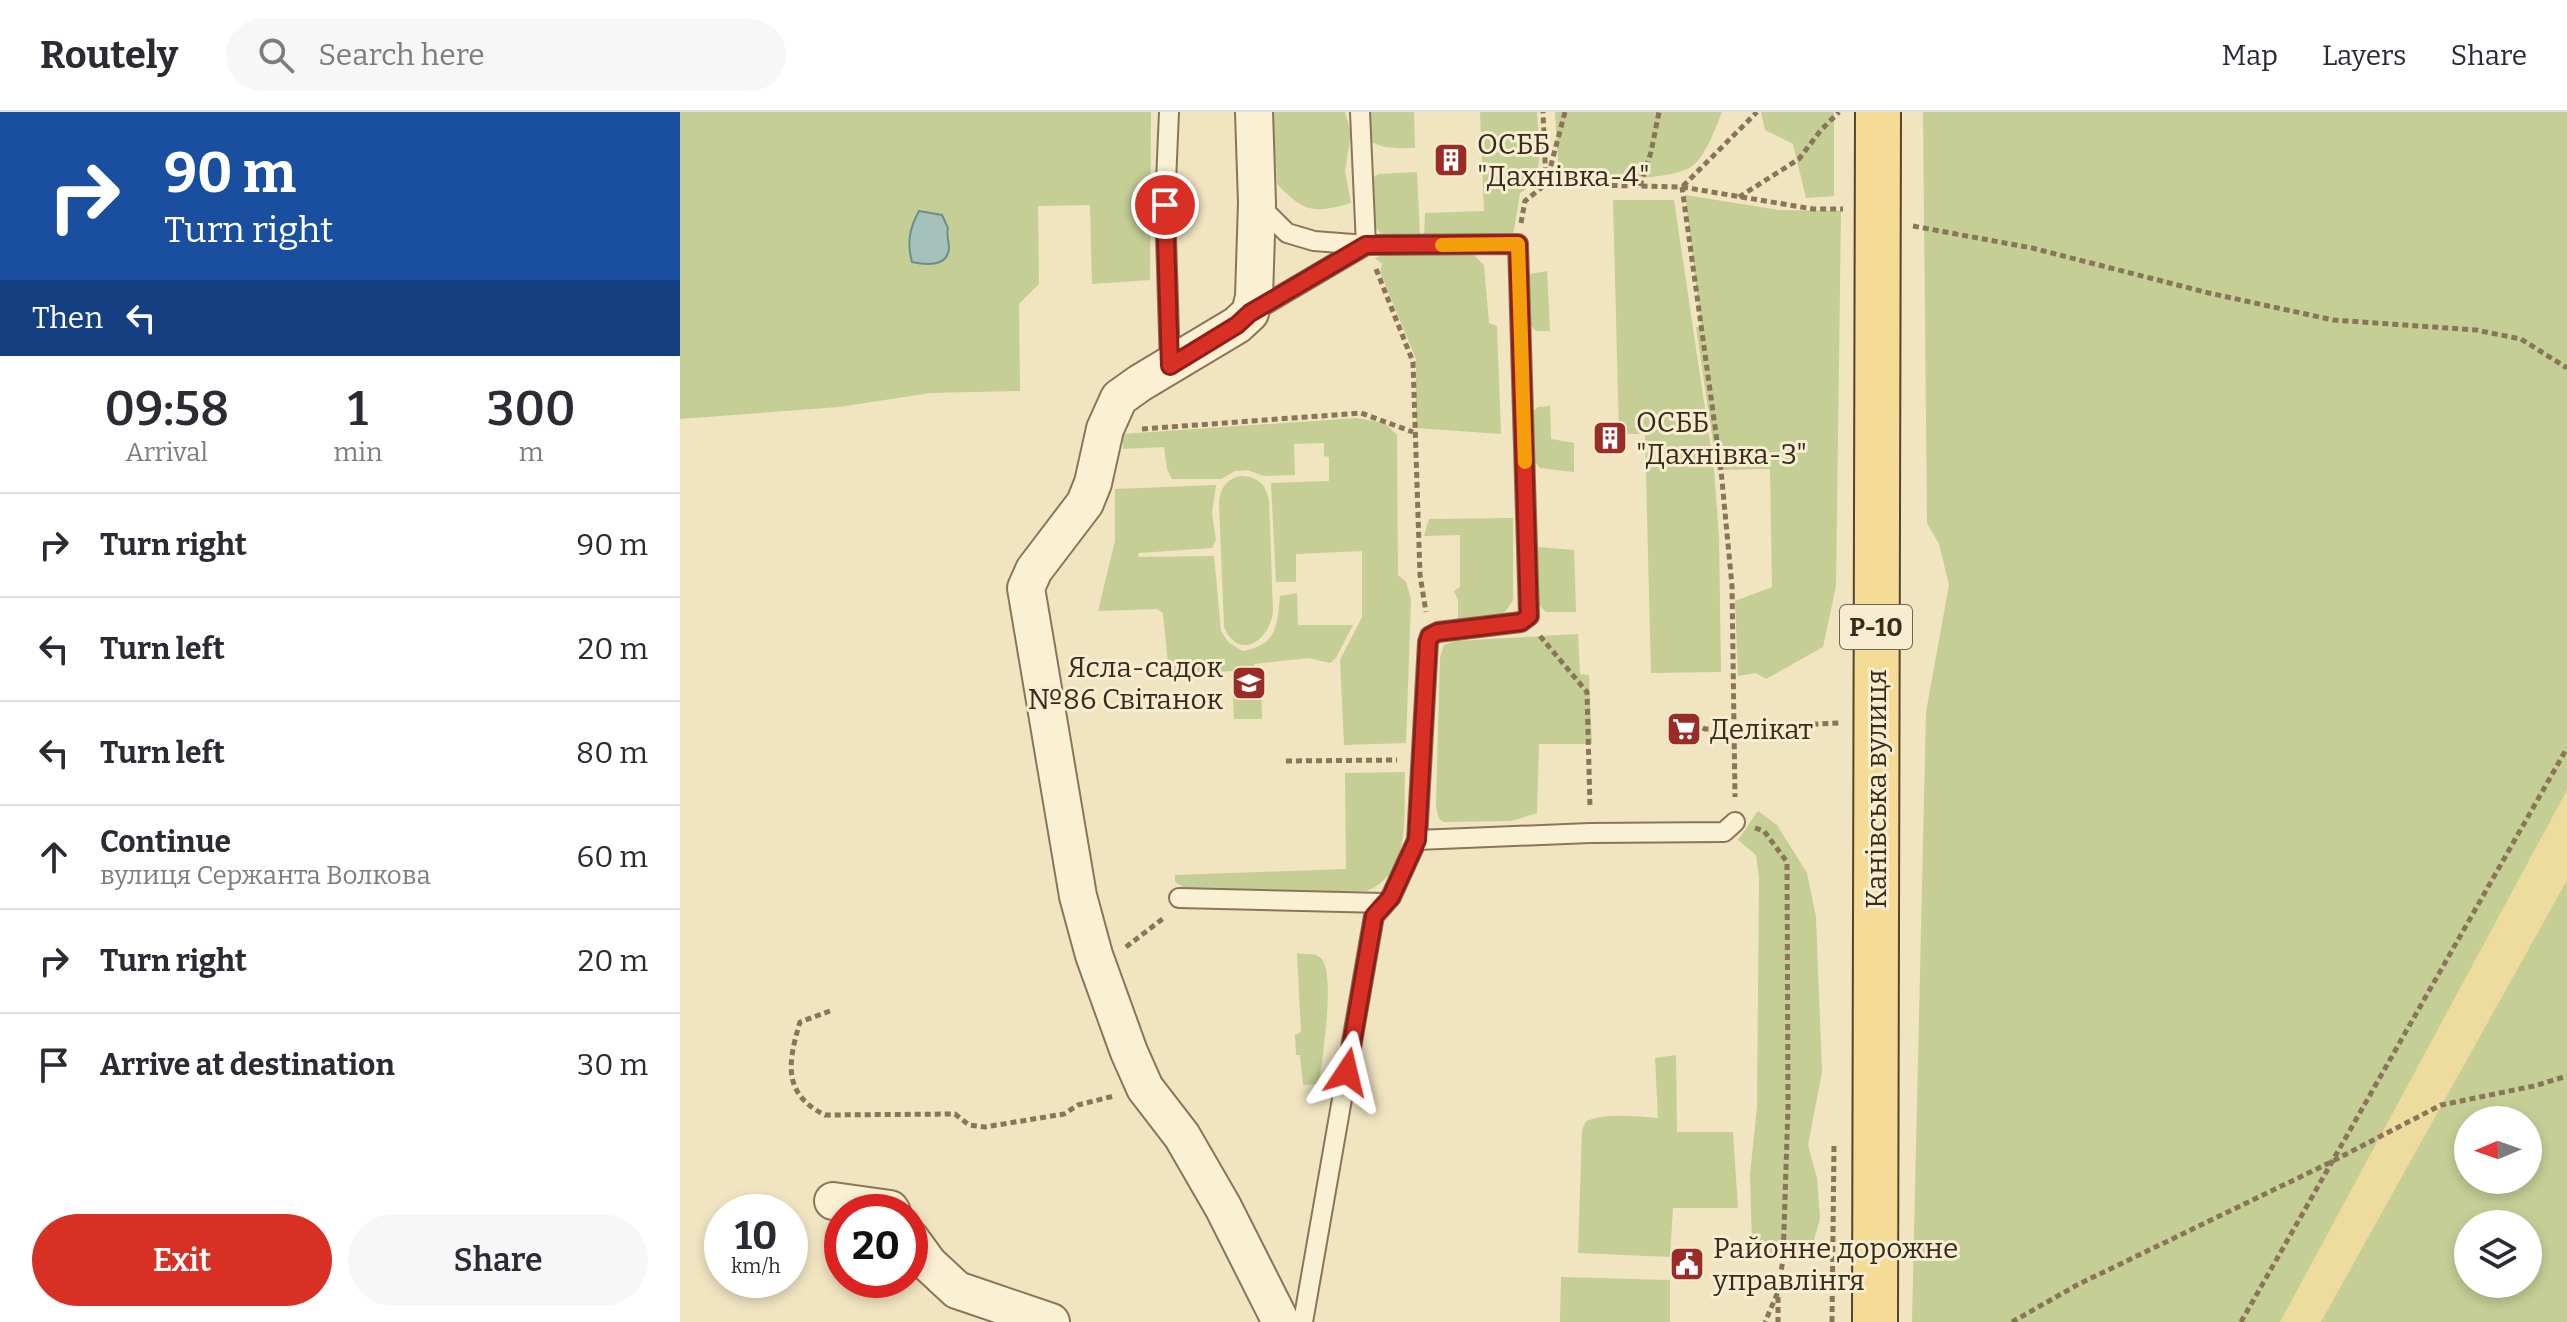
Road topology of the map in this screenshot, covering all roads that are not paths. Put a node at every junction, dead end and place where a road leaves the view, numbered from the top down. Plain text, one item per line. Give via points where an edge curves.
1 (1169, 112) edge
2 (1254, 112) edge
3 (1360, 112) edge
4 (1878, 112) edge
5 (1257, 203) junction
6 (1366, 245) junction
7 (1250, 313) junction
8 (1170, 366) junction
9 (1735, 822) road end
10 (1417, 840) junction
11 (1179, 898) road end
12 (1384, 903) junction
13 (928, 1263) edge
14 (1051, 1322) edge
15 (1281, 1322) edge
16 (1303, 1322) edge
17 (1875, 1322) edge

1 - 8 lane via 1165,205
2 - 5 street
3 - 6 lane
4 - 17 main road, Канівська вулиця / Р-10
5 - 6 lane via 1287,233
5 - 7 street
6 - 7 lane
6 - 10 lane via 1518,244 1530,611 1521,622 1430,636
7 - 8 street
8 - 15 street via 1119,398 1085,503 1026,588 1078,896 1094,955 1145,1088 1203,1171
9 - 10 lane via 1724,832
10 - 12 lane via 1399,884
11 - 12 lane
12 - 16 lane via 1374,916
13 - 14 street via 957,1290

